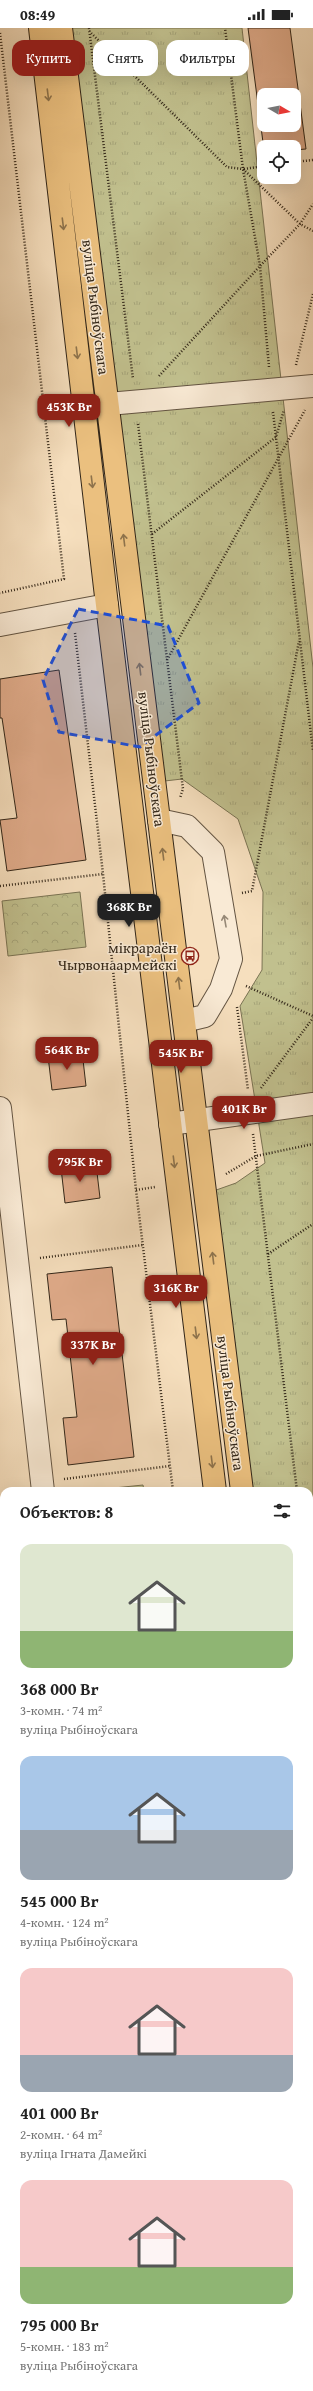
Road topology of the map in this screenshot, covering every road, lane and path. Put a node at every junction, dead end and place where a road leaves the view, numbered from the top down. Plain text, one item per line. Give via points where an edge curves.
1 (40, 28) edge
2 (61, 28) edge
3 (225, 28) edge
4 (89, 30) edge
5 (0, 33) edge
6 (313, 160) edge
7 (301, 161) edge
8 (257, 167) edge
9 (243, 169) junction
10 (313, 204) edge
11 (300, 224) junction
12 (313, 231) edge
13 (260, 266) junction
14 (271, 390) junction
15 (311, 395) edge
16 (135, 402) junction
17 (108, 404) junction
18 (276, 437) junction
19 (278, 455) junction
20 (152, 534) junction
21 (0, 593) edge
22 (107, 605) junction
23 (0, 625) edge
24 (74, 630) dead end
25 (300, 638) junction
26 (167, 660) junction
27 (313, 752) edge
28 (166, 821) junction
29 (103, 874) junction
30 (0, 886) edge
31 (221, 897) junction
32 (223, 983) junction
33 (313, 1017) edge
34 (184, 1021) junction
35 (313, 1104) edge
36 (0, 1108) edge
37 (250, 1112) junction
38 (196, 1120) junction
39 (170, 1124) junction
40 (313, 1224) edge
41 (143, 1245) junction
42 (268, 1254) junction
43 (17, 1260) junction
44 (170, 1466) junction
45 (42, 1486) edge
46 (173, 1487) edge
47 (215, 1487) edge
48 (242, 1487) edge
49 (297, 1487) edge

1 -> 22 main road, вуліца Рыбіноўскага
2 - 17 main road, вуліца Рыбіноўскага
3 - 9 path
4 - 9 path via 227,167
4 - 16 path
5 - 21 path via 64,579
6 - 7 path
8 - 9 path
9 - 11 path
9 - 13 path
10 - 11 path
11 - 12 path
11 - 13 path
13 - 14 path
13 - 16 path
14 - 15 street
14 - 16 street
14 - 18 path
15 - 19 path
16 - 17 street
16 - 20 path
28 -> 17 main road, вуліца Рыбіноўскага
18 - 19 path
18 - 20 path
19 - 25 path
19 - 26 path
20 - 26 path
22 - 23 street
22 - 39 main road, вуліца Рыбіноўскага
24 - 29 path
25 - 27 path
25 - 31 path via 252,891
26 - 28 path via 183,789
28 - 31 street via 187,826 213,852
34 -> 28 main road, вуліца Рыбіноўскага
29 - 30 path
29 - 41 path
32 -> 31 street via 231,959
32 - 33 path
32 - 33 path via 235,992 248,1094 260,1089
32 - 34 street via 205,1016
34 - 38 main road, вуліца Рыбіноўскага
35 - 37 street
36 - 43 street
37 - 38 street
37 - 42 path
38 - 39 street
48 -> 38 main road, вуліца Рыбіноўскага
39 -> 47 main road, вуліца Рыбіноўскага
40 - 42 path
41 - 43 path
41 - 44 path
42 - 49 path
43 - 45 street
44 - 45 path
44 - 46 path

